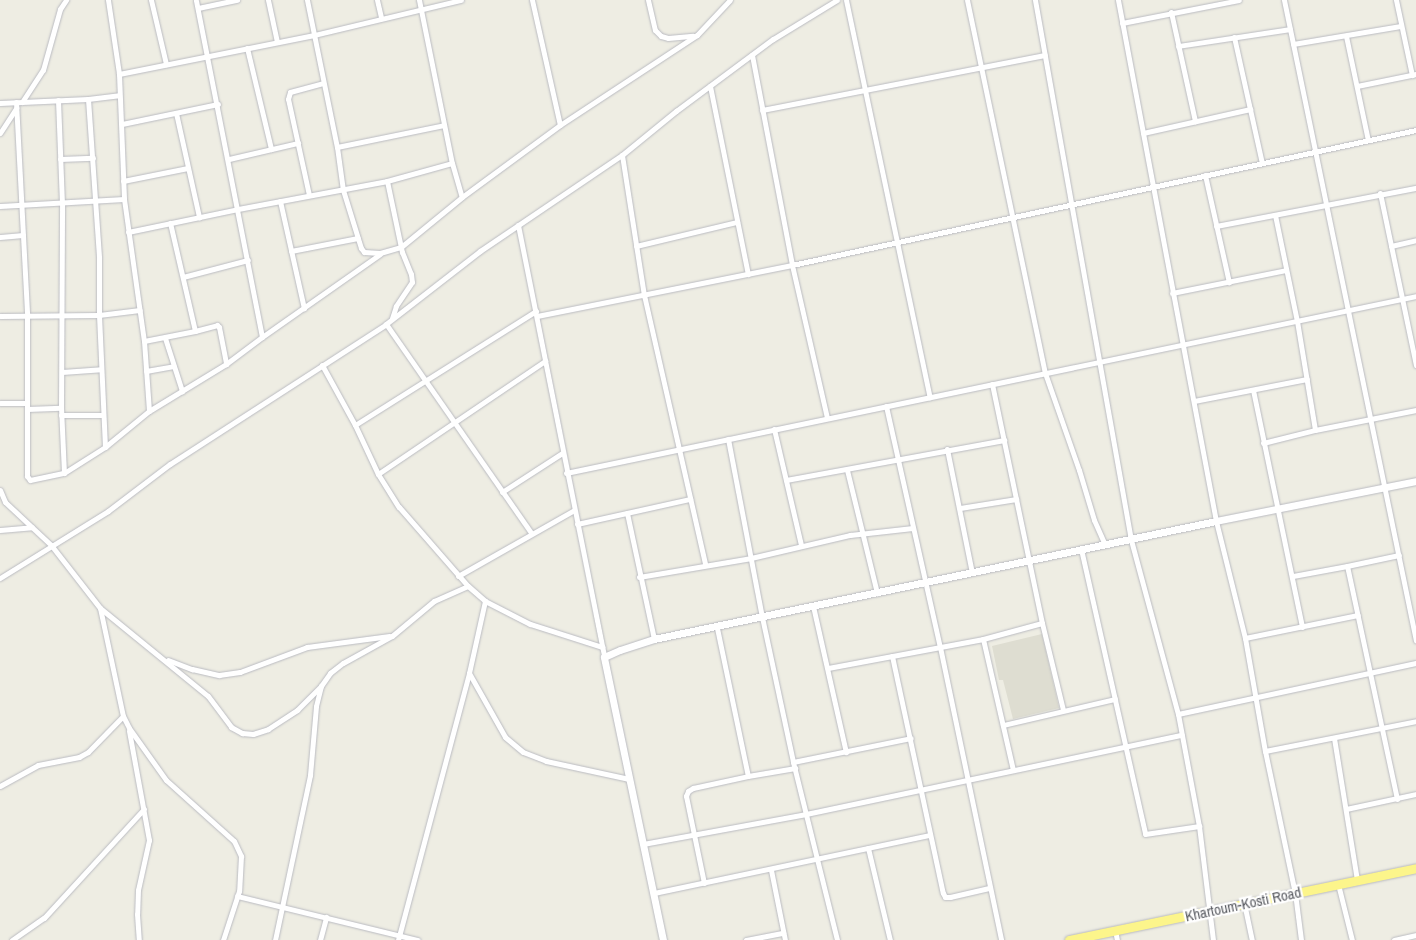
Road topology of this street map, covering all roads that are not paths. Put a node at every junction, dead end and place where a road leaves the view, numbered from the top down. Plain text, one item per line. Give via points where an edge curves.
1 (59, 0) edge
2 (66, 0) edge
3 (108, 0) edge
4 (151, 0) edge
5 (196, 0) edge
6 (237, 0) edge
7 (268, 0) edge
8 (307, 0) edge
9 (377, 0) edge
10 (419, 0) edge
11 (461, 0) edge
12 (532, 0) edge
13 (648, 0) edge
14 (730, 0) edge
15 (837, 0) edge
16 (846, 0) edge
17 (967, 0) edge
18 (1034, 0) edge
19 (1118, 0) edge
20 (1239, 0) edge
21 (1284, 0) edge
22 (1396, 0) edge
23 (1228, 1) edge
24 (198, 8) junction
25 (420, 8) junction
26 (60, 10) junction
27 (1171, 12) junction
28 (381, 18) junction
29 (1122, 23) junction
30 (1402, 26) junction
31 (1290, 29) junction
32 (314, 34) junction
33 (696, 35) junction
34 (1346, 36) junction
35 (1234, 37) junction
36 (277, 42) junction
37 (1293, 44) junction
38 (1178, 46) junction
39 (247, 48) junction
40 (752, 55) junction
41 (1045, 55) junction
42 (208, 56) junction
43 (166, 64) junction
44 (979, 66) junction
45 (119, 74) junction
46 (1414, 75) edge
47 (323, 83) junction
48 (710, 86) junction
49 (1356, 86) junction
50 (864, 89) junction
51 (119, 95) junction
52 (88, 99) junction
53 (58, 100) junction
54 (0, 103) edge
55 (18, 104) junction
56 (218, 104) junction
57 (1250, 109) junction
58 (762, 110) junction
59 (176, 113) junction
60 (1195, 122) junction
61 (122, 124) junction
62 (444, 124) junction
63 (560, 126) junction
64 (1416, 130) edge
65 (0, 133) edge
66 (1143, 133) junction
67 (1368, 140) junction
68 (298, 143) junction
69 (337, 147) junction
70 (271, 149) junction
71 (1317, 151) junction
72 (622, 155) junction
73 (93, 158) junction
74 (60, 159) junction
75 (229, 159) junction
76 (452, 163) junction
77 (1262, 163) junction
78 (188, 168) junction
79 (1205, 175) junction
80 (123, 181) junction
81 (387, 181) junction
82 (1153, 186) junction
83 (1416, 188) edge
84 (343, 190) junction
85 (1380, 193) junction
86 (308, 195) junction
87 (462, 197) junction
88 (124, 199) junction
89 (280, 201) junction
90 (96, 202) junction
91 (22, 204) junction
92 (62, 204) junction
93 (1070, 204) junction
94 (1326, 204) junction
95 (0, 206) edge
96 (238, 208) junction
97 (1275, 215) junction
98 (199, 217) junction
99 (1014, 217) junction
100 (737, 222) junction
101 (170, 223) junction
102 (518, 226) junction
103 (1216, 226) junction
104 (128, 232) junction
105 (23, 235) junction
106 (0, 237) edge
107 (358, 238) junction
108 (1416, 240) edge
109 (898, 242) junction
110 (636, 246) junction
111 (1391, 246) junction
112 (401, 247) junction
113 (291, 251) junction
114 (380, 254) junction
115 (248, 260) junction
116 (792, 265) junction
117 (1286, 270) junction
118 (748, 274) junction
119 (183, 277) junction
120 (1229, 282) junction
121 (1172, 293) junction
122 (644, 295) junction
123 (1416, 296) edge
124 (1401, 299) junction
125 (304, 308) junction
126 (140, 310) junction
127 (1348, 310) junction
128 (536, 313) junction
129 (63, 314) junction
130 (99, 314) junction
131 (0, 316) edge
132 (27, 316) junction
133 (392, 319) junction
134 (1297, 321) junction
135 (386, 324) junction
136 (194, 331) junction
137 (262, 337) junction
138 (166, 338) junction
139 (144, 341) junction
140 (1182, 344) junction
141 (1415, 355) edge
142 (545, 361) junction
143 (1100, 362) junction
144 (226, 364) junction
145 (322, 365) junction
146 (1416, 365) edge
147 (174, 366) junction
148 (101, 369) junction
149 (146, 370) junction
150 (62, 372) junction
151 (1045, 373) junction
152 (1307, 379) junction
153 (425, 382) junction
154 (992, 384) junction
155 (1252, 390) junction
156 (182, 391) junction
157 (930, 397) junction
158 (1194, 401) junction
159 (0, 403) edge
160 (27, 406) junction
161 (886, 406) junction
162 (61, 408) junction
163 (1416, 410) edge
164 (149, 411) junction
165 (61, 415) junction
166 (103, 415) junction
167 (828, 418) junction
168 (1371, 418) junction
169 (454, 422) junction
170 (356, 425) junction
171 (774, 429) junction
172 (1315, 430) junction
173 (728, 439) junction
174 (1004, 440) junction
175 (1263, 443) junction
176 (104, 447) junction
177 (678, 449) junction
178 (946, 449) junction
179 (562, 453) junction
180 (899, 461) junction
181 (847, 470) junction
182 (64, 473) junction
183 (566, 473) junction
184 (378, 474) junction
185 (786, 480) junction
186 (1416, 481) edge
187 (1385, 488) junction
188 (0, 490) edge
189 (502, 492) junction
190 (690, 499) junction
191 (1016, 499) junction
192 (960, 508) junction
193 (1276, 508) junction
194 (574, 510) junction
195 (627, 513) junction
196 (1216, 520) junction
197 (577, 524) junction
198 (32, 527) junction
199 (913, 528) junction
200 (0, 530) edge
201 (531, 533) junction
202 (862, 534) junction
203 (1131, 540) junction
204 (1105, 544) junction
205 (50, 545) junction
206 (801, 545) junction
207 (1081, 549) junction
208 (1399, 555) junction
209 (751, 558) junction
210 (1030, 560) junction
211 (705, 564) junction
212 (1347, 566) junction
213 (972, 574) junction
214 (458, 576) junction
215 (1292, 576) junction
216 (639, 577) junction
217 (0, 578) edge
218 (925, 582) junction
219 (468, 586) junction
220 (876, 593) junction
221 (485, 601) junction
222 (813, 606) junction
223 (100, 608) junction
224 (1416, 609) edge
225 (1410, 611) junction
226 (1358, 616) junction
227 (762, 617) junction
228 (1042, 623) junction
229 (1302, 627) junction
230 (717, 628) junction
231 (392, 636) junction
232 (1245, 638) junction
233 (654, 639) junction
234 (983, 639) junction
235 (1416, 641) edge
236 (940, 647) junction
237 (602, 648) junction
238 (892, 656) junction
239 (604, 657) junction
240 (164, 658) junction
241 (1416, 663) edge
242 (828, 668) junction
243 (469, 673) junction
244 (1370, 673) junction
245 (321, 686) junction
246 (1256, 696) junction
247 (1115, 699) junction
248 (1063, 710) junction
249 (1178, 714) junction
250 (123, 716) junction
251 (1416, 721) edge
252 (1003, 725) junction
253 (1382, 727) junction
254 (128, 728) junction
255 (1182, 735) junction
256 (911, 738) junction
257 (1334, 738) junction
258 (1126, 746) junction
259 (1265, 751) junction
260 (846, 752) junction
261 (794, 765) junction
262 (1013, 770) junction
263 (748, 776) junction
264 (629, 779) junction
265 (967, 780) junction
266 (0, 786) edge
267 (922, 789) junction
268 (1416, 794) edge
269 (1397, 799) junction
270 (144, 809) junction
271 (1346, 809) junction
272 (806, 814) junction
273 (1199, 826) junction
274 (694, 834) junction
275 (930, 835) junction
276 (643, 844) junction
277 (868, 848) junction
278 (816, 860) junction
279 (1416, 868) edge
280 (771, 870) junction
281 (1357, 880) junction
282 (704, 883) junction
283 (1338, 884) junction
284 (989, 888) junction
285 (654, 893) junction
286 (1295, 893) junction
287 (237, 896) junction
288 (1244, 903) junction
289 (282, 907) junction
290 (1209, 912) junction
291 (326, 917) junction
292 (1114, 930) junction
293 (784, 933) junction
294 (1416, 935) edge
295 (399, 938) edge
296 (12, 940) edge
297 (139, 940) edge
298 (223, 940) edge
299 (275, 940) edge
300 (320, 940) edge
301 (418, 940) edge
302 (664, 940) edge
303 (746, 940) edge
304 (785, 940) edge
305 (837, 940) edge
306 (890, 940) edge
307 (1001, 940) edge
308 (1069, 940) edge
309 (1117, 940) edge
310 (1213, 940) edge
311 (1252, 940) edge
312 (1301, 940) edge
313 (1352, 940) edge
314 (1394, 940) edge

1 - 26 street
2 - 26 street
3 - 45 street
4 - 43 street
5 - 24 street
6 - 24 street
7 - 36 street
8 - 32 street
9 - 28 street
10 - 25 street
11 - 25 street
12 - 63 street
13 - 33 street via 655,30 660,36
14 - 33 street
15 - 40 street
16 - 50 street
17 - 44 street
18 - 41 street
19 - 29 street
20 - 23 street
21 - 31 street
22 - 30 street
23 - 27 street
24 - 42 street
25 - 28 street
25 - 62 street
26 - 55 street via 43,70
27 - 29 street
27 - 38 street
28 - 32 street
29 - 66 street
30 - 34 street
30 - 46 street
31 - 35 street
31 - 37 street
32 - 36 street
32 - 47 street
33 - 63 street
34 - 37 street
34 - 49 street
35 - 38 street
35 - 57 street
36 - 39 street
37 - 71 street
38 - 60 street
39 - 42 street
39 - 70 street
40 - 48 street
40 - 58 street
41 - 44 street
41 - 93 street
42 - 43 street
42 - 56 street
43 - 45 street
44 - 50 street
44 - 99 street
45 - 51 street
46 - 49 street
47 - 68 street via 290,92 288,99
47 - 69 street
48 - 72 street
48 - 100 street
49 - 67 street
50 - 58 street
50 - 109 street
51 - 52 street
51 - 61 street
52 - 53 street
52 - 73 street
53 - 55 street
53 - 74 street
54 - 55 street
55 - 65 street
55 - 91 street
56 - 59 street
56 - 75 street
57 - 60 street
57 - 77 street
58 - 116 street
59 - 61 street
59 - 78 street
60 - 66 street
61 - 80 street
62 - 69 street
62 - 76 street
63 - 87 street
64 - 67 street
66 - 82 street
67 - 71 street
68 - 70 street
68 - 86 street
69 - 84 street
70 - 75 street
71 - 77 street
71 - 94 street
72 - 102 street
72 - 110 street
73 - 74 street
73 - 90 street
74 - 92 street
75 - 96 street
76 - 81 street
76 - 87 street
77 - 79 street
78 - 80 street
78 - 98 street
79 - 82 street
79 - 103 street
80 - 88 street
81 - 84 street
81 - 112 street
82 - 93 street
82 - 121 street
83 - 85 street
84 - 86 street
84 - 107 street
85 - 94 street
85 - 111 street
86 - 89 street
87 - 112 street
88 - 90 street
88 - 104 street
89 - 96 street
89 - 113 street
90 - 92 street
90 - 130 street
91 - 92 street
91 - 95 street
91 - 105 street
92 - 129 street
93 - 99 street
93 - 143 street
94 - 97 street
94 - 127 street
96 - 98 street
96 - 115 street
97 - 103 street
97 - 117 street
98 - 101 street
99 - 109 street
99 - 151 street
100 - 110 street
100 - 118 street
101 - 104 street
101 - 119 street
102 - 128 street
102 - 133 street
103 - 120 street
104 - 126 street
105 - 106 street
105 - 132 street
107 - 113 street
107 - 114 street via 364,252
108 - 111 street
109 - 116 street
109 - 157 street
110 - 122 street
111 - 124 street
112 - 114 street
112 - 133 street via 412,282 396,306
113 - 125 street
114 - 125 street
115 - 119 street
115 - 137 street
116 - 118 street
116 - 167 street
117 - 120 street
117 - 134 street
118 - 122 street
119 - 136 street
120 - 121 street
121 - 140 street
122 - 128 street
122 - 177 street
123 - 124 street
124 - 127 street
124 - 141 street
125 - 137 street
126 - 130 street
126 - 139 street
127 - 134 street
127 - 168 street
128 - 142 street
128 - 153 street
129 - 130 street
129 - 132 street
129 - 150 street
130 - 148 street
131 - 132 street
132 - 160 street
133 - 135 street
134 - 140 street
134 - 152 street
135 - 145 street
135 - 153 street
136 - 138 street
136 - 144 street via 219,326
137 - 144 street
138 - 139 street
138 - 147 street
139 - 149 street
140 - 143 street
140 - 158 street
141 - 146 street
142 - 169 street
142 - 179 street
143 - 151 street
143 - 203 street
144 - 156 street
145 - 170 street
145 - 205 street via 170,464 108,511
147 - 149 street
147 - 156 street
148 - 150 street
148 - 166 street
149 - 164 street
150 - 162 street
151 - 154 street
151 - 204 street
152 - 155 street
152 - 172 street
153 - 169 street
153 - 170 street
154 - 157 street
154 - 174 street
155 - 158 street
155 - 175 street
156 - 164 street
157 - 161 street
158 - 196 street
159 - 160 street
160 - 162 street
160 - 182 street via 28,478
161 - 167 street
161 - 180 street
162 - 165 street
163 - 168 street
164 - 176 street
165 - 166 street
165 - 182 street
166 - 176 street
167 - 171 street
168 - 172 street
168 - 187 street
169 - 184 street
169 - 189 street
170 - 184 street
171 - 173 street
171 - 185 street
172 - 175 street
173 - 177 street
173 - 209 street
174 - 178 street
174 - 191 street
175 - 193 street
176 - 182 street
177 - 183 street
177 - 190 street
178 - 180 street
178 - 192 street
179 - 183 street
179 - 189 street
180 - 181 street
180 - 199 street
181 - 185 street
181 - 202 street
183 - 194 street
184 - 214 street via 399,507
185 - 206 street
186 - 187 street
187 - 193 street
187 - 208 street
188 - 198 street via 5,502
189 - 201 street
190 - 195 street
190 - 211 street
191 - 192 street
191 - 210 street
192 - 213 street
193 - 196 street
193 - 215 street
194 - 197 street
194 - 201 street
195 - 197 street
195 - 216 street
196 - 203 street
196 - 232 street
197 - 237 street
198 - 200 street
198 - 205 street
199 - 202 street
199 - 218 street
201 - 214 street
202 - 206 street
202 - 220 street
203 - 204 street
203 - 249 street
204 - 207 street
205 - 217 street
205 - 223 street
206 - 209 street
207 - 210 street
207 - 247 street
208 - 212 street
208 - 225 street
209 - 211 street
209 - 227 street
210 - 213 street
210 - 228 street
211 - 216 street
212 - 215 street
212 - 226 street
213 - 218 street
214 - 219 street
215 - 229 street
216 - 233 street
218 - 220 street
218 - 236 street
219 - 221 street
219 - 231 street via 434,601
220 - 222 street
221 - 237 street via 530,624
221 - 243 street
222 - 227 street
222 - 242 street
223 - 240 street
223 - 250 street
224 - 225 street
225 - 235 street
226 - 229 street
226 - 244 street
227 - 230 street
227 - 261 street
228 - 234 street
228 - 248 street
229 - 232 street
230 - 233 street
230 - 263 street
231 - 240 street via 306,647 240,672 219,675
231 - 245 street via 343,663
232 - 246 street
233 - 239 street
234 - 236 street
234 - 252 street
236 - 238 street
236 - 265 street
237 - 239 street
238 - 242 street
238 - 256 street
239 - 264 street
240 - 245 street via 208,696 231,727 242,733 253,734 268,729 297,710
241 - 244 street
242 - 260 street
243 - 264 street via 505,737 523,752 546,761
243 - 295 street
244 - 246 street
244 - 253 street
245 - 289 street via 310,774
246 - 249 street
246 - 259 street
247 - 248 street
247 - 258 street
248 - 252 street
249 - 255 street
250 - 254 street
250 - 266 street via 88,752 79,757 38,765
251 - 253 street
252 - 262 street
253 - 257 street
253 - 269 street
254 - 270 street
254 - 287 street via 166,780 234,841 241,856
255 - 258 street
255 - 273 street
256 - 260 street
256 - 267 street
257 - 259 street
257 - 271 street
258 - 262 street
258 - 273 street via 1145,834
259 - 286 street
260 - 261 street
261 - 263 street
261 - 272 street
262 - 265 street
263 - 274 street via 688,791 686,796
264 - 276 street
265 - 267 street
265 - 284 street
267 - 272 street
267 - 275 street
268 - 269 street
269 - 271 street
270 - 296 street via 44,918
270 - 297 street via 149,840 138,890
271 - 281 street
272 - 274 street
272 - 278 street
273 - 290 street
274 - 276 street
274 - 282 street
275 - 277 street
275 - 284 street via 945,897
276 - 285 street
277 - 278 street
277 - 306 street
278 - 280 street
278 - 305 street
279 - 281 highway, Khartoum-Kosti Road
280 - 282 street
280 - 293 street
281 - 283 highway, Khartoum-Kosti Road
282 - 285 street
283 - 286 highway, Khartoum-Kosti Road
283 - 313 street
284 - 307 street
285 - 302 street
286 - 288 highway, Khartoum-Kosti Road
286 - 312 street
287 - 289 street
287 - 298 street
288 - 290 highway, Khartoum-Kosti Road
288 - 311 street
289 - 291 street
289 - 299 street
290 - 292 highway, Khartoum-Kosti Road
290 - 310 street
291 - 295 street
291 - 300 street
292 - 308 highway, Khartoum-Kosti Road
292 - 309 street
293 - 303 street
293 - 304 street
294 - 314 street
295 - 301 street

